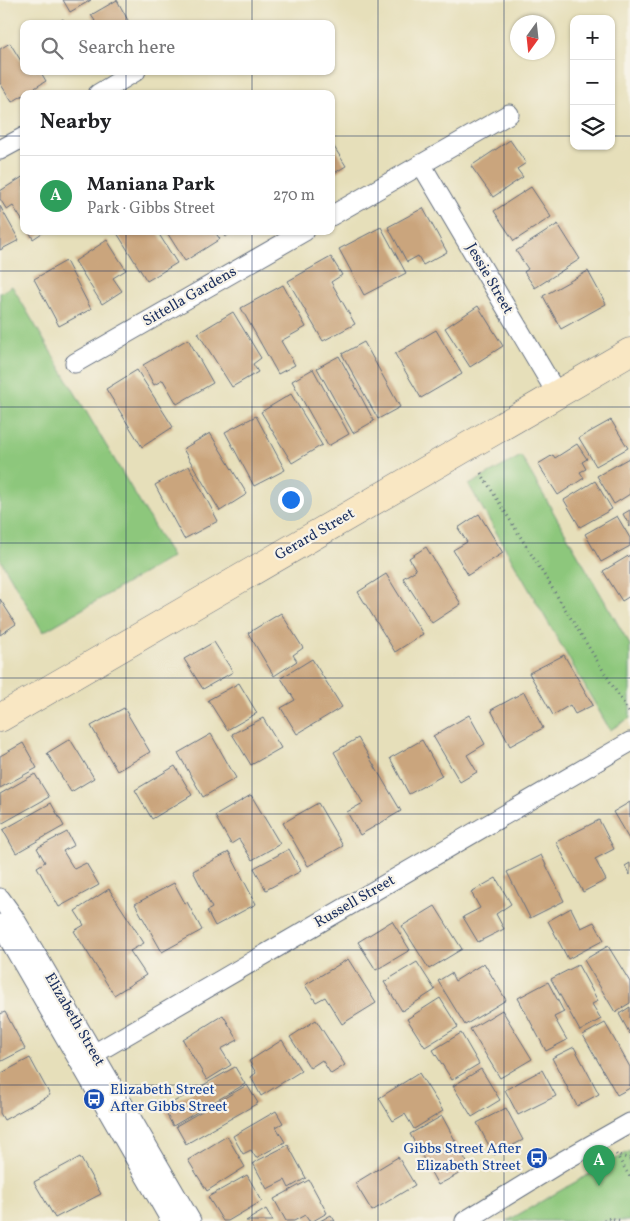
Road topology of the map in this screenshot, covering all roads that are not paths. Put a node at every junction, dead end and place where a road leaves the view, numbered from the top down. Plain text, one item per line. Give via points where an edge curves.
1 (129, 75) edge
2 (105, 90) edge
3 (509, 114) dead end
4 (20, 139) edge
5 (0, 150) edge
6 (422, 164) junction
7 (335, 214) edge
8 (298, 235) edge
9 (630, 352) edge
10 (75, 363) dead end
11 (557, 394) junction
12 (0, 718) edge
13 (630, 742) edge
14 (0, 898) edge
15 (0, 924) edge
16 (87, 1058) junction
17 (630, 1123) edge
18 (171, 1221) edge
19 (192, 1221) edge
20 (465, 1221) edge

1 - 2 street
3 - 6 street
4 - 5 street
6 - 7 street
6 - 11 street, Jessie Street
8 - 10 street, Sittella Gardens
9 - 11 street, Gerard Street
11 - 12 street, Gerard Street
13 - 16 street, Russell Street
14 - 16 street, Elizabeth Street via 13,916
15 - 16 street, Elizabeth Street
16 - 18 street, Elizabeth Street
16 - 19 street, Elizabeth Street
17 - 20 street

